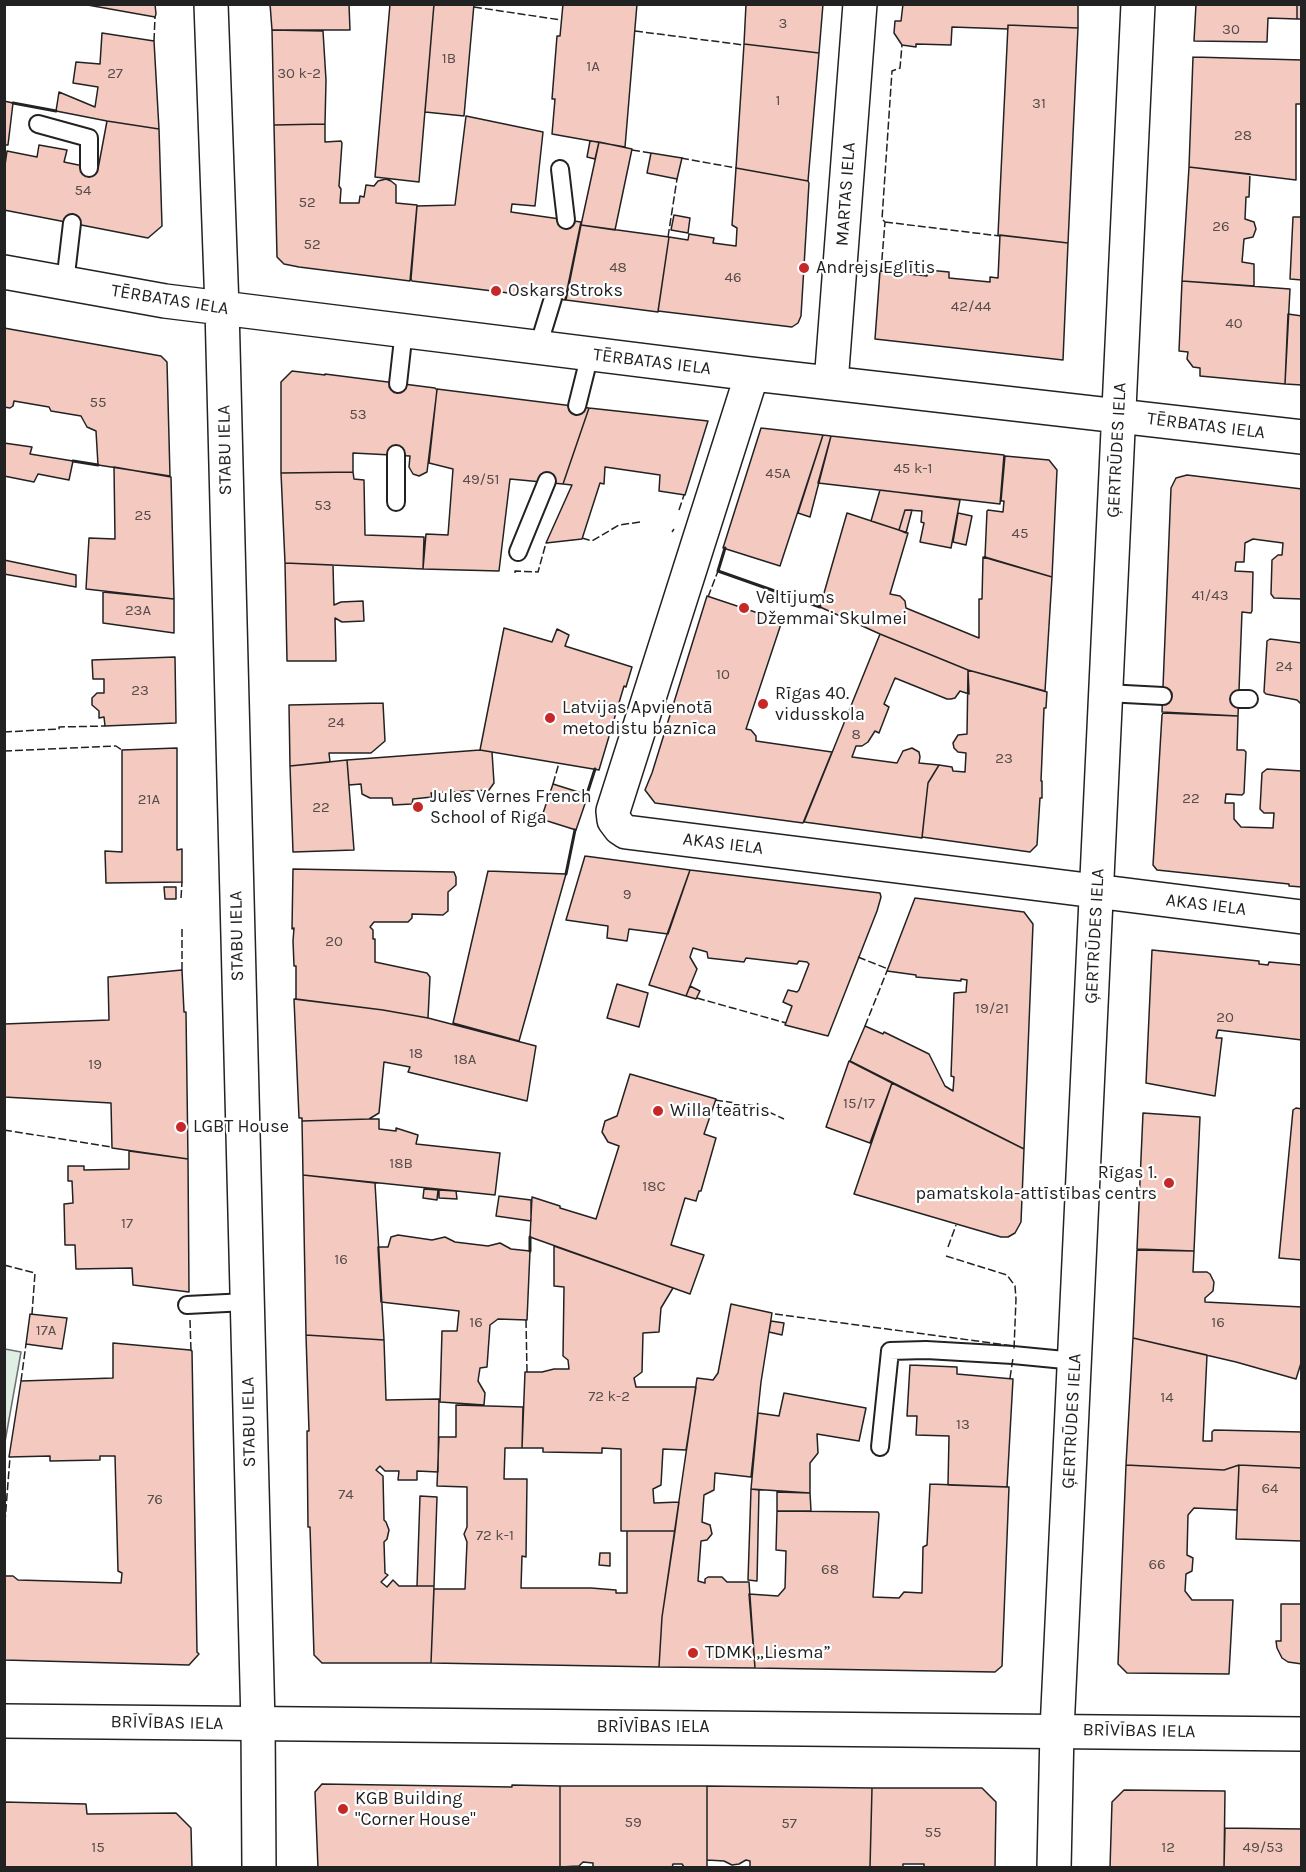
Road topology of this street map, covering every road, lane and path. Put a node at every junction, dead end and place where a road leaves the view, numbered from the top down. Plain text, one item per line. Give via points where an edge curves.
1 (211, 4) edge
2 (860, 4) edge
3 (1138, 4) edge
4 (38, 124) dead end
5 (89, 168) dead end
6 (560, 169) dead end
7 (566, 220) dead end
8 (72, 223) dead end
9 (4, 272) edge
10 (65, 283) junction
11 (553, 298) dead end
12 (222, 308) junction
13 (404, 330) junction
14 (538, 347) junction
15 (590, 354) junction
16 (752, 374) junction
17 (831, 383) junction
18 (398, 384) dead end
19 (577, 406) dead end
20 (1118, 415) junction
21 (1302, 437) edge
22 (396, 454) dead end
23 (547, 481) dead end
24 (396, 502) dead end
25 (518, 552) dead end
26 (1106, 693) junction
27 (1163, 696) dead end
28 (1097, 892) junction
29 (1302, 917) edge
30 (246, 1302) junction
31 (187, 1305) dead end
32 (1075, 1361) junction
33 (880, 1447) dead end
34 (4, 1721) edge
35 (258, 1723) junction
36 (1057, 1730) junction
37 (1302, 1734) edge
38 (259, 1868) edge
39 (1054, 1868) edge

1 - 12 main road, STABU IELA
2 - 17 main road, MARTAS IELA
3 - 20 main road, ĢERTRŪDES IELA
4 - 5 lane via 88,138
6 - 7 lane
8 - 10 lane
9 - 10 main road, TĒRBATAS IELA
10 - 12 main road, TĒRBATAS IELA
11 - 14 lane
12 - 13 main road, TĒRBATAS IELA
12 - 30 main road, STABU IELA
13 - 14 main road, TĒRBATAS IELA
13 - 18 lane
14 - 15 main road, TĒRBATAS IELA
15 - 16 main road, TĒRBATAS IELA
15 - 19 lane
16 - 17 main road, TĒRBATAS IELA
16 - 28 main road, AKAS IELA via 613,811 614,820 626,832
17 - 20 main road, TĒRBATAS IELA
20 - 21 main road, TĒRBATAS IELA
20 - 26 main road, ĢERTRŪDES IELA
22 - 24 lane
23 - 25 lane
26 - 27 lane
26 - 28 main road, ĢERTRŪDES IELA
28 - 29 main road, AKAS IELA
28 - 32 main road, ĢERTRŪDES IELA
30 - 31 lane
30 - 35 main road, STABU IELA
32 - 33 lane via 1003,1354 890,1351
32 - 36 main road, ĢERTRŪDES IELA
34 - 35 main road, BRĪVĪBAS IELA
35 - 36 main road, BRĪVĪBAS IELA
35 - 38 main road, STABU IELA
36 - 37 main road, BRĪVĪBAS IELA
36 - 39 main road, ĢERTRŪDES IELA

